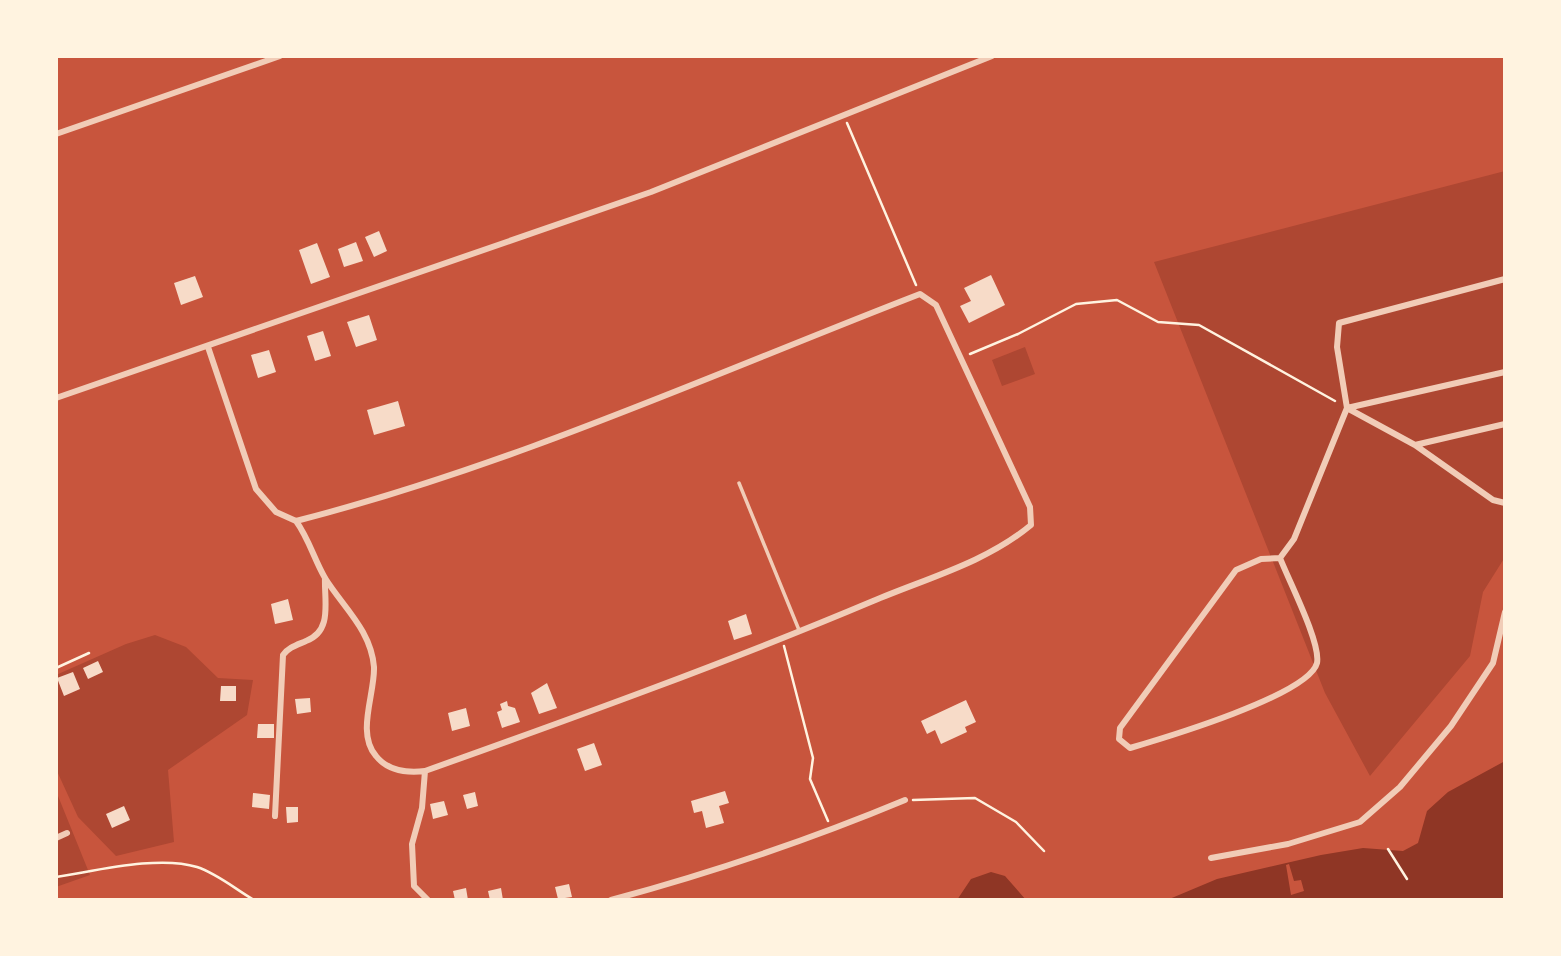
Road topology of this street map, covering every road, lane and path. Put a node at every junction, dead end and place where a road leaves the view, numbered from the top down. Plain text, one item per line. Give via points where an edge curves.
1 (280, 56) edge
2 (992, 56) edge
3 (844, 115) junction
4 (56, 134) edge
5 (1505, 279) edge
6 (919, 295) junction
7 (208, 346) junction
8 (960, 358) junction
9 (1505, 372) edge
10 (56, 398) edge
11 (1347, 408) junction
12 (1505, 424) edge
13 (1416, 445) junction
14 (739, 484) dead end
15 (1505, 503) edge
16 (296, 521) junction
17 (1280, 558) junction
18 (325, 578) junction
19 (1505, 612) edge
20 (800, 632) junction
21 (782, 639) junction
22 (89, 653) dead end
23 (56, 668) edge
24 (425, 771) junction
25 (905, 800) joint
26 (275, 816) dead end
27 (832, 831) junction
28 (67, 833) dead end
29 (56, 838) edge
30 (1388, 849) dead end
31 (1044, 851) dead end
32 (1211, 859) dead end
33 (56, 877) edge
34 (1407, 879) dead end
35 (254, 900) edge
36 (428, 900) edge
37 (611, 900) edge

1 - 4 street
2 - 3 street
3 - 6 path
3 - 7 street via 651,192
5 - 11 street via 1339,323 1337,347
6 - 8 street via 936,305
6 - 16 street via 621,415
7 - 10 street
7 - 16 street via 256,489 276,512
8 - 11 path via 1076,304 1117,300 1158,322 1199,325
8 - 20 street via 1030,508 1031,525 978,559
9 - 11 street
11 - 13 street
11 - 17 street via 1294,539
12 - 13 street
13 - 15 street via 1493,500
14 - 20 lane
16 - 18 street
17 - 17 street via 1261,559 1236,570 1120,729 1119,739 1130,748 1183,733 1309,678 1317,664 1317,647
18 - 24 street via 364,631 374,666 367,715 375,756 408,773
18 - 26 street via 325,624 317,637 282,655
19 - 32 street via 1493,663 1451,726 1400,787 1360,822 1288,844
20 - 21 street
21 - 24 street
21 - 27 path via 813,758 810,779
22 - 23 path
24 - 36 street via 413,855 414,886
25 - 27 street
25 - 31 path via 975,798 1016,822
27 - 37 street
28 - 29 street
30 - 34 path
33 - 35 path via 174,863 197,867

